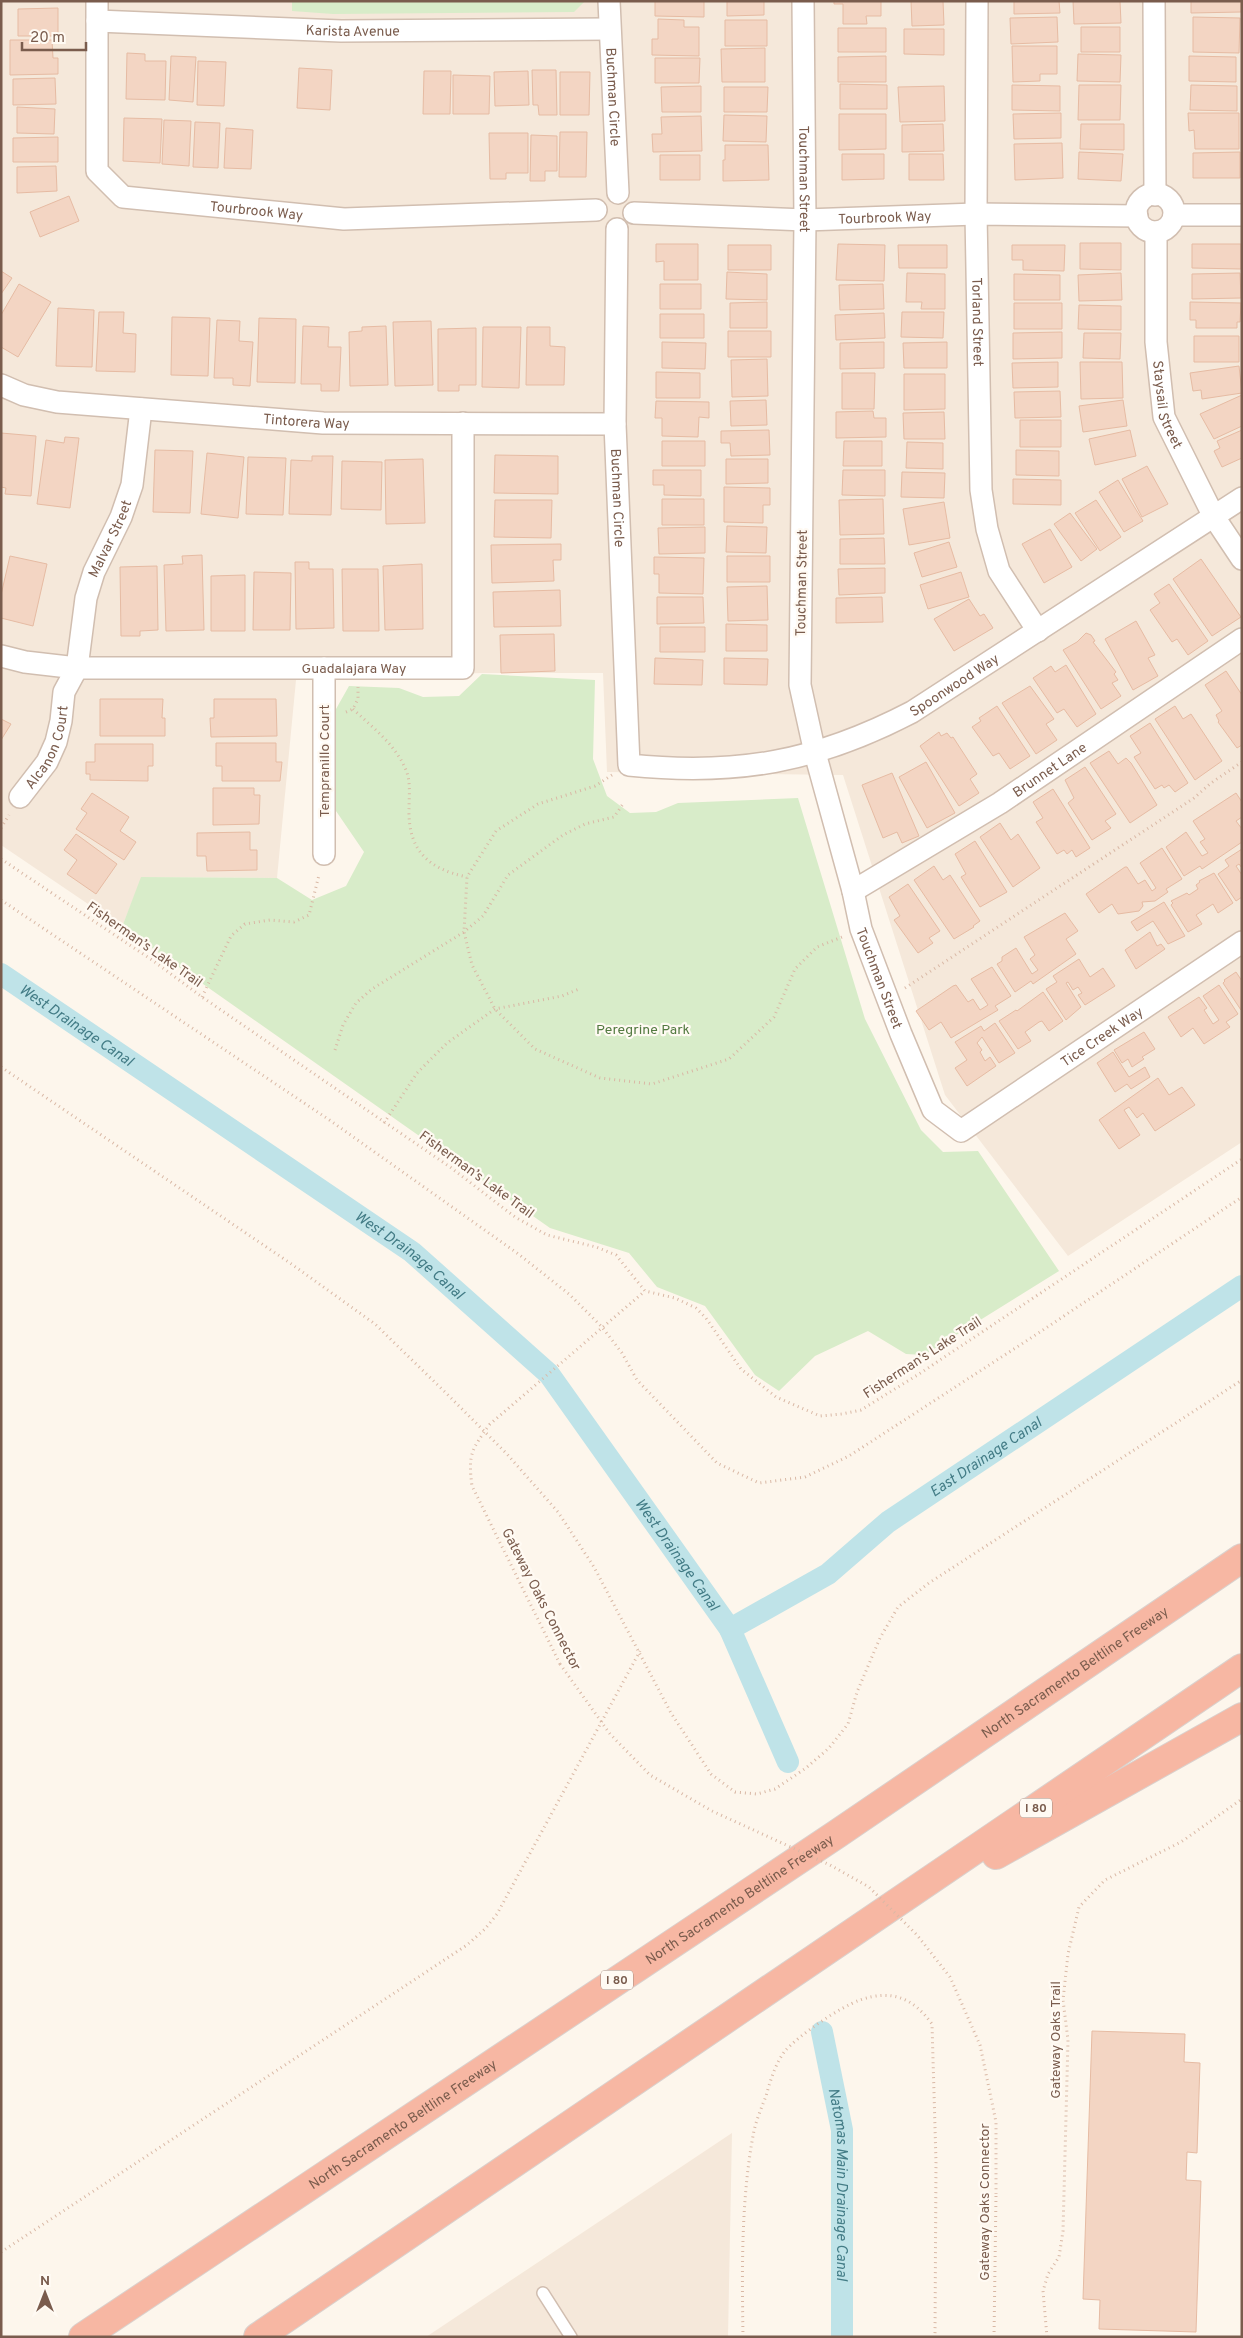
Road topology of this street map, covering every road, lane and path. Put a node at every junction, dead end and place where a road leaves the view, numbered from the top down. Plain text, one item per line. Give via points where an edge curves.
1 (609, 1) edge
2 (803, 1) edge
3 (977, 1) edge
4 (1154, 1) edge
5 (97, 11) edge
6 (609, 29) junction
7 (618, 193) junction
8 (1156, 195) junction
9 (596, 210) junction
10 (634, 213) junction
11 (976, 214) junction
12 (1174, 215) junction
13 (1242, 215) edge
14 (1137, 216) junction
15 (805, 220) junction
16 (617, 229) junction
17 (1156, 232) junction
18 (1, 385) edge
19 (141, 409) junction
20 (463, 424) junction
21 (615, 424) junction
22 (1242, 498) edge
23 (1214, 518) junction
24 (1242, 559) edge
25 (1038, 631) junction
26 (1242, 639) edge
27 (1, 656) edge
28 (77, 668) junction
29 (324, 668) junction
30 (358, 684) dead end
31 (354, 709) junction
32 (342, 714) dead end
33 (815, 753) junction
34 (1242, 762) edge
35 (629, 765) junction
36 (20, 797) dead end
37 (623, 804) dead end
38 (324, 854) joint
39 (1, 859) edge
40 (467, 877) junction
41 (853, 891) junction
42 (1, 900) edge
43 (861, 929) junction
44 (464, 932) junction
45 (1242, 942) edge
46 (579, 989) dead end
47 (898, 992) dead end
48 (202, 998) junction
49 (495, 1008) junction
50 (335, 1050) dead end
51 (1, 1066) edge
52 (384, 1123) junction
53 (960, 1131) joint
54 (1242, 1159) edge
55 (1242, 1197) edge
56 (645, 1291) junction
57 (602, 1327) junction
58 (1242, 1380) edge
59 (484, 1432) junction
60 (1242, 1550) edge
61 (1242, 1558) edge
62 (1148, 1621) junction
63 (640, 1651) junction
64 (1242, 1668) edge
65 (1242, 1717) edge
66 (1242, 1799) edge
67 (831, 1947) junction
68 (1, 2252) edge
69 (543, 2293) dead end
70 (83, 2337) edge
71 (258, 2337) edge
72 (571, 2337) edge
73 (742, 2337) edge
74 (935, 2337) edge
75 (994, 2337) edge
76 (1048, 2337) edge

1 - 6 street, Buchman Circle
2 - 15 street, Touchman Street
3 - 11 street, Torland Street
4 - 8 street
5 - 6 street, Karista Avenue via 259,20 341,31
5 - 9 street, Tourbrook Way via 97,171 123,197 344,219
6 - 7 street, Buchman Circle
7 - 9 street via 601,198
7 - 10 street via 628,198
8 - 12 street via 1169,201
8 - 14 street via 1143,200
9 - 16 street via 601,223 607,228
10 - 15 street, Tourbrook Way
10 - 16 street via 627,225
11 - 14 street, Tourbrook Way
11 - 15 street, Tourbrook Way
11 - 25 street, Torland Street via 981,490 987,529 999,571
12 - 13 street
12 - 17 street via 1168,227
14 - 17 street via 1141,226
15 - 33 street, Touchman Street via 800,685
16 - 21 street, Buchman Circle
17 - 23 street, Staysail Street via 1156,342 1164,417
18 - 19 street, Tintorera Way via 24,395 57,402
19 - 20 street, Tintorera Way via 323,423
19 - 28 street, Malvar Street via 132,485 86,598
20 - 21 street, Tintorera Way
20 - 29 street, Guadalajara Way via 463,668
21 - 35 street, Buchman Circle
22 - 23 street, Spoonwood Way
23 - 24 street, Staysail Street
23 - 25 street, Spoonwood Way
25 - 33 street, Spoonwood Way via 912,712 872,733
26 - 41 street, Brunnet Lane via 1000,803
27 - 28 street, Guadalajara Way
28 - 29 street, Guadalajara Way
28 - 36 street, Alcanon Court via 64,692 56,742 47,762
29 - 38 street, Tempranillo Court
30 - 31 path
31 - 32 path
31 - 40 path via 394,748 402,761 410,794 410,829 418,849 438,869
33 - 35 street, Spoonwood Way via 764,765 719,770
33 - 41 street, Touchman Street
34 - 47 path via 1194,798
35 - 40 path via 594,786 538,804 496,831
37 - 44 path via 614,817 585,824 563,835 508,875 482,916
38 - 48 path via 309,915 294,922 270,920 245,924 231,936
39 - 48 path, Fisherman’s Lake Trail via 152,960
40 - 44 path
41 - 43 street, Touchman Street
42 - 57 path via 328,1119 517,1253 569,1294
43 - 49 path via 817,947 795,969 774,1017 729,1060 652,1084 600,1078 535,1049
43 - 53 street, Touchman Street via 933,1110
44 - 49 path via 472,965
44 - 50 path via 372,989 356,1003 343,1024
45 - 53 street, Tice Creek Way
46 - 49 path via 562,996
48 - 52 path, Fisherman’s Lake Trail
49 - 52 path via 447,1043 417,1073
51 - 59 path via 375,1324
52 - 56 path, Fisherman’s Lake Trail via 533,1228 616,1255
54 - 56 path, Fisherman’s Lake Trail via 919,1374 860,1410 842,1414 820,1416 776,1397 742,1369 696,1308 675,1298
55 - 57 path via 849,1456 805,1477 758,1483 717,1463 637,1380
56 - 57 path, Gateway Oaks Connector
57 - 59 path, Gateway Oaks Connector
58 - 63 path via 929,1583 898,1607 880,1638 857,1692 848,1724 829,1748 775,1789 757,1794 735,1792 711,1774 671,1713
59 - 63 path via 558,1512 594,1567
59 - 75 path, Gateway Oaks Connector, bridge via 476,1442 469,1461 472,1486 560,1664 610,1734 650,1775 712,1811 804,1852 869,1887 917,1935 950,1978 980,2046 996,2122
60 - 62 highway
61 - 62 highway, North Sacramento Beltline Freeway / I 80
62 - 70 highway, North Sacramento Beltline Freeway / I 80 via 837,1834
63 - 68 path via 496,1914 468,1945
64 - 67 highway, I 80
65 - 67 highway
66 - 76 path, Gateway Oaks Trail via 1181,1842 1105,1880 1079,1907 1068,1954 1063,2000 1068,2040 1063,2231 1059,2257 1048,2274 1044,2291
67 - 71 highway, I 80
69 - 72 lane
73 - 74 path via 747,2184 753,2134 772,2076 785,2052 846,2005 863,1999 895,1996 910,2001 932,2024 936,2162

